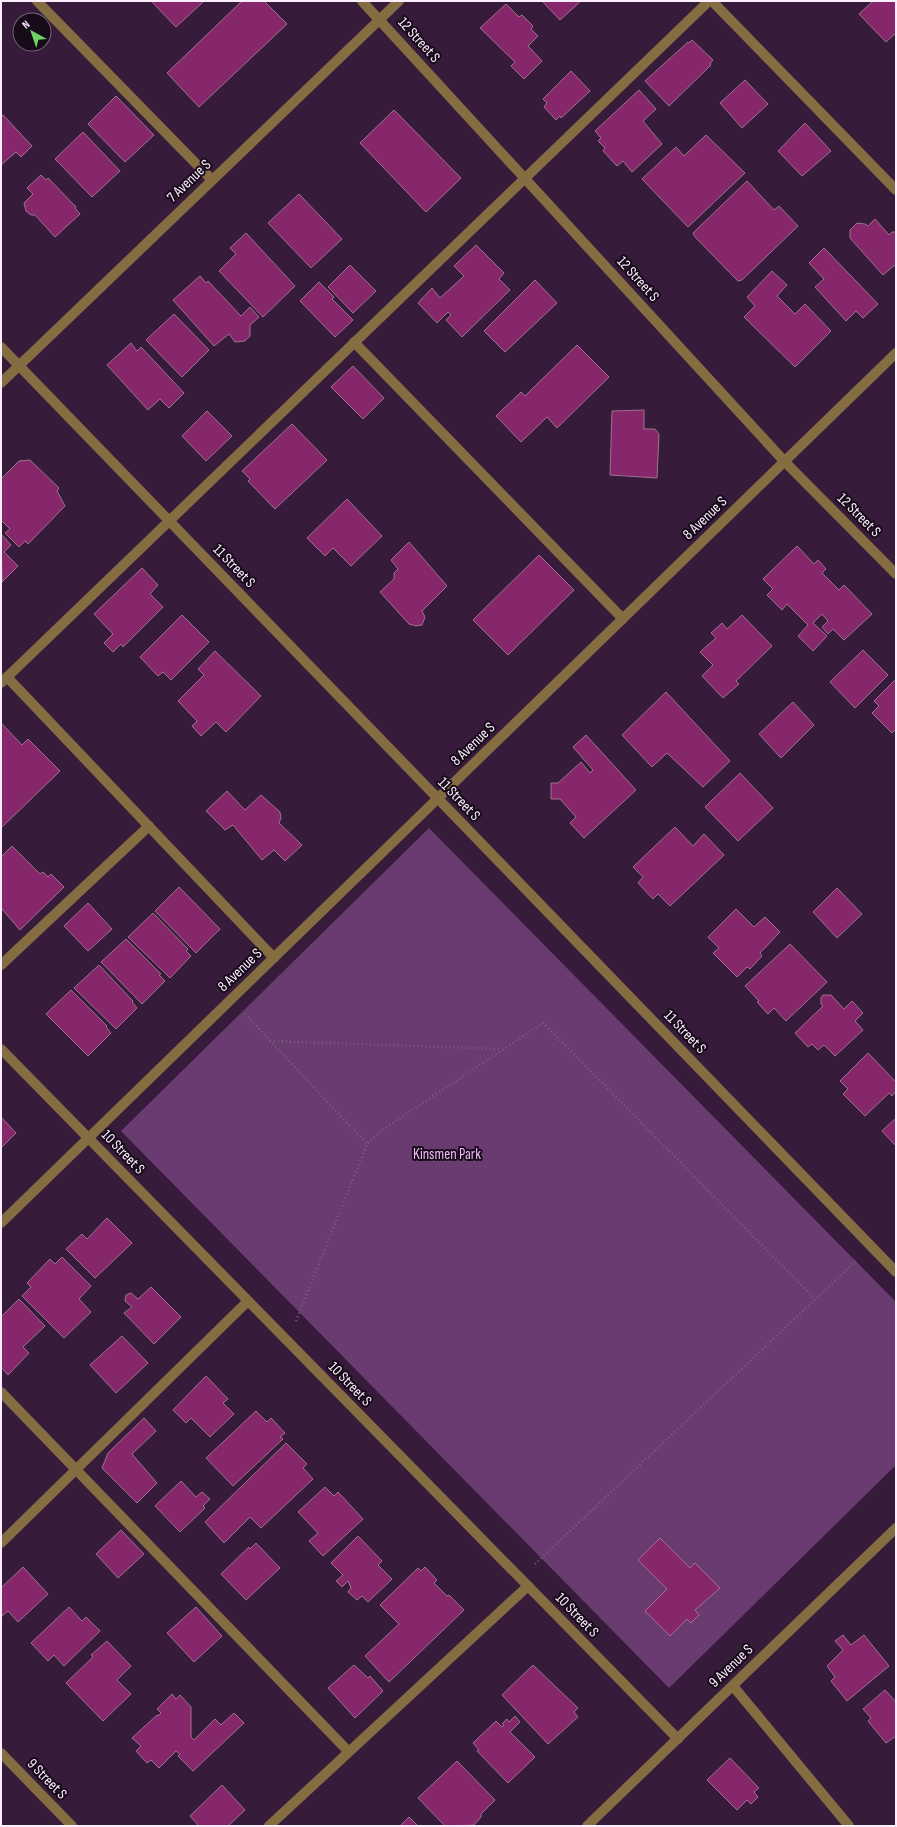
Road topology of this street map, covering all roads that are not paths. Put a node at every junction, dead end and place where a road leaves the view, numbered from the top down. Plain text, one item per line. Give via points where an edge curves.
1 (37, 1) edge
2 (362, 1) edge
3 (398, 1) edge
4 (709, 1) edge
5 (712, 1) edge
6 (380, 19) junction
7 (525, 178) junction
8 (212, 180) junction
9 (896, 190) edge
10 (354, 342) junction
11 (1, 347) edge
12 (896, 353) edge
13 (19, 366) junction
14 (1, 383) edge
15 (784, 461) junction
16 (169, 521) junction
17 (896, 574) edge
18 (623, 619) junction
19 (4, 680) edge
20 (438, 798) junction
21 (149, 826) junction
22 (274, 958) junction
23 (1, 965) edge
24 (1, 1049) edge
25 (88, 1138) junction
26 (1, 1223) edge
27 (896, 1272) edge
28 (248, 1301) junction
29 (1, 1392) edge
30 (76, 1469) junction
31 (895, 1530) edge
32 (1, 1543) edge
33 (528, 1586) junction
34 (733, 1686) junction
35 (678, 1739) junction
36 (348, 1751) junction
37 (1, 1753) edge
38 (72, 1826) edge
39 (269, 1826) edge
40 (587, 1826) edge
41 (849, 1826) edge

1 - 8 street
2 - 6 street, 12 Street S
3 - 6 street, 7 Avenue S
4 - 7 street
5 - 9 street
6 - 7 street, 12 Street S
6 - 8 street, 7 Avenue S
7 - 10 street
7 - 15 street, 12 Street S
8 - 13 street, 7 Avenue S
10 - 16 street
10 - 18 street
11 - 13 street, 11 Street S
12 - 15 street, 8 Avenue S
13 - 14 street, 7 Avenue S
13 - 16 street, 11 Street S
15 - 17 street, 12 Street S
15 - 18 street, 8 Avenue S
16 - 19 street
16 - 20 street, 11 Street S
18 - 20 street, 8 Avenue S
19 - 21 street
20 - 22 street, 8 Avenue S
20 - 27 street, 11 Street S
21 - 22 street
21 - 23 street
22 - 25 street, 8 Avenue S
24 - 25 street, 10 Street S
25 - 26 street, 8 Avenue S
25 - 28 street, 10 Street S
28 - 30 street
28 - 33 street, 10 Street S
29 - 30 street
30 - 32 street
30 - 36 street
31 - 34 street, 9 Avenue S
33 - 35 street, 10 Street S
33 - 36 street
34 - 35 street, 9 Avenue S
34 - 41 street
35 - 40 street, 9 Avenue S
36 - 39 street
37 - 38 street, 9 Street S

